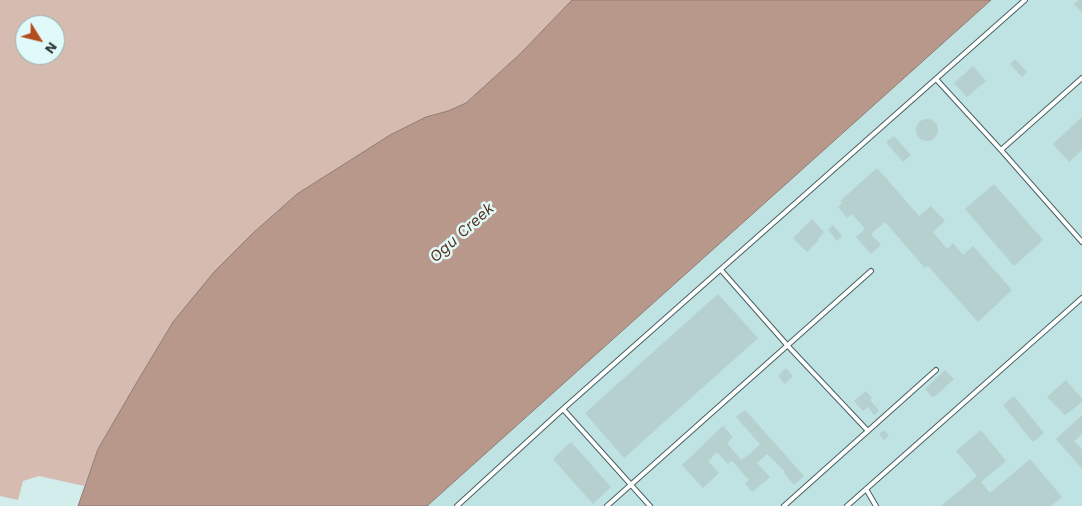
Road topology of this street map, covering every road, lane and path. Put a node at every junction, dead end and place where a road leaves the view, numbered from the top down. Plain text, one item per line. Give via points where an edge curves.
1 (1025, 0) edge
2 (1082, 78) edge
3 (936, 79) junction
4 (1001, 150) junction
5 (1082, 242) edge
6 (722, 270) junction
7 (871, 272) dead end
8 (1082, 298) edge
9 (787, 345) junction
10 (936, 370) dead end
11 (563, 409) junction
12 (868, 431) junction
13 (631, 484) junction
14 (866, 489) junction
15 (456, 506) edge
16 (607, 506) edge
17 (650, 506) edge
18 (784, 506) edge
19 (847, 506) edge
20 (876, 506) edge

1 - 3 lane
2 - 4 lane
3 - 4 lane
3 - 6 lane
4 - 5 lane
6 - 9 lane
6 - 11 lane
7 - 9 lane
8 - 14 lane
9 - 12 lane
9 - 13 lane
10 - 12 lane
11 - 13 lane
11 - 15 lane
12 - 18 lane
13 - 16 lane
13 - 17 lane
14 - 19 lane
14 - 20 lane

